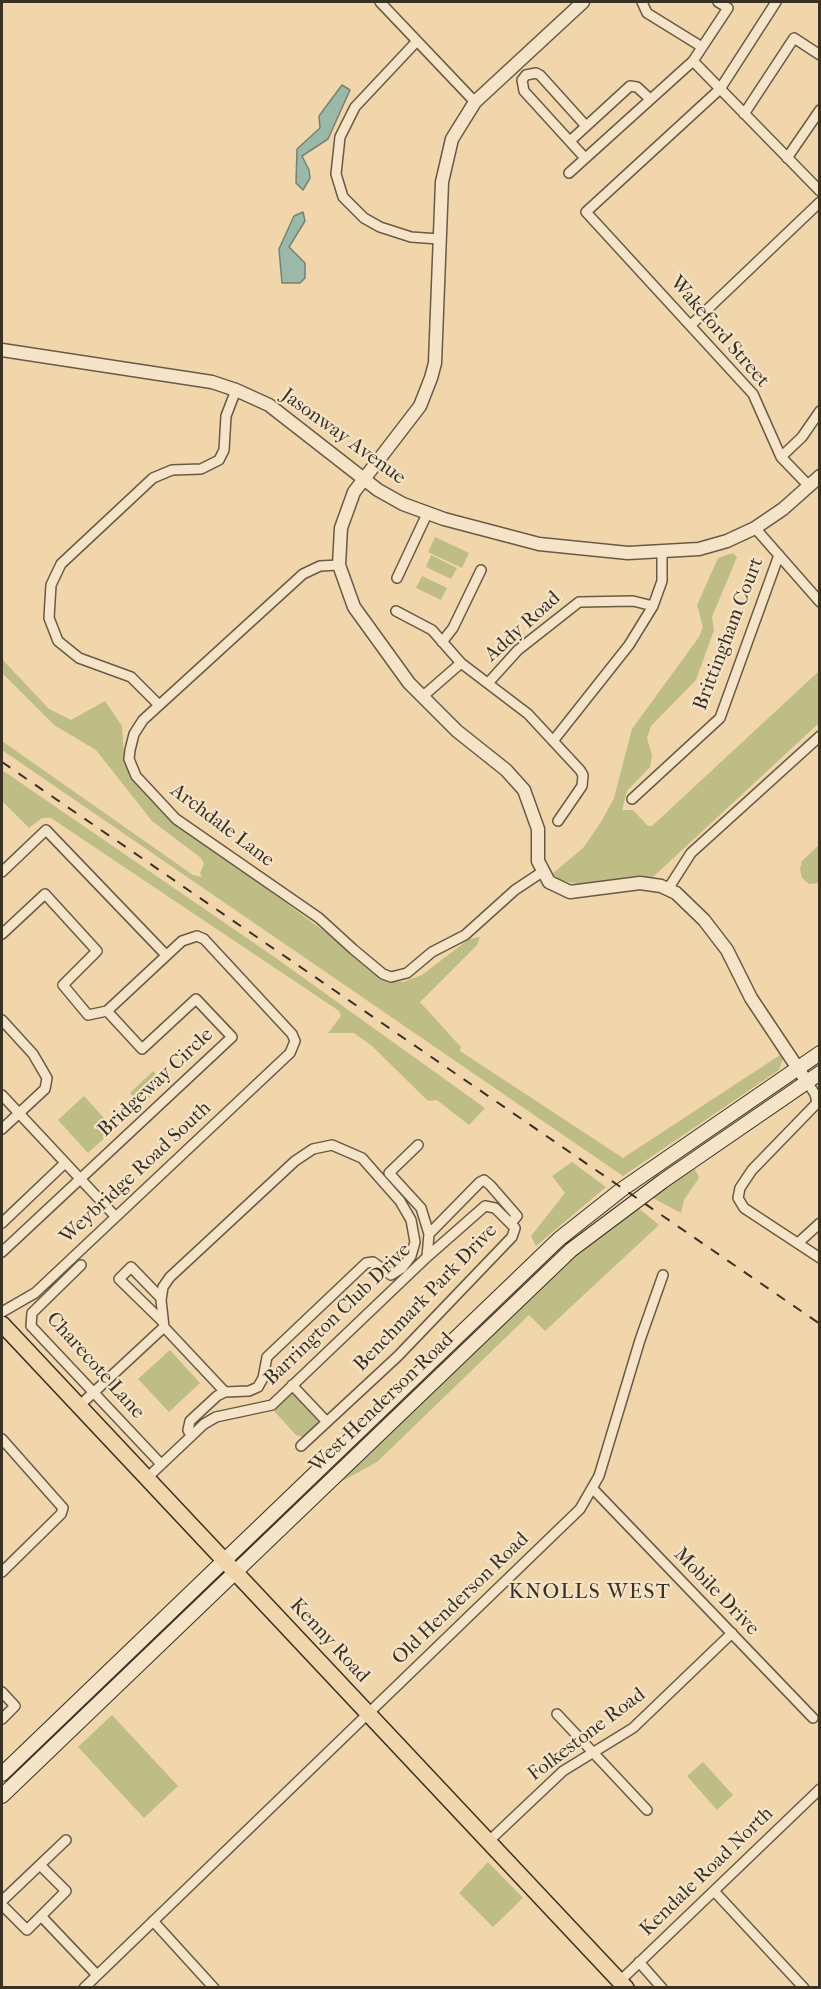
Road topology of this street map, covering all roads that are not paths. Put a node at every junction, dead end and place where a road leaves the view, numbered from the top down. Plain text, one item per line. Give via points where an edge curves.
1 (380, 2) edge
2 (583, 2) edge
3 (642, 2) edge
4 (718, 2) edge
5 (776, 2) edge
6 (417, 41) junction
7 (702, 47) junction
8 (819, 55) edge
9 (693, 61) junction
10 (720, 89) junction
11 (650, 99) junction
12 (475, 102) junction
13 (819, 110) edge
14 (744, 114) junction
15 (586, 126) junction
16 (570, 141) junction
17 (585, 158) junction
18 (788, 158) junction
19 (569, 173) dead end
20 (819, 191) edge
21 (819, 202) edge
22 (440, 239) junction
23 (691, 325) junction
24 (2, 350) edge
25 (236, 390) junction
26 (819, 411) edge
27 (781, 457) junction
28 (819, 476) edge
29 (363, 479) junction
30 (809, 486) junction
31 (427, 514) junction
32 (755, 528) junction
33 (662, 553) junction
34 (779, 555) junction
35 (339, 565) junction
36 (481, 570) dead end
37 (397, 578) dead end
38 (819, 602) edge
39 (653, 606) junction
40 (396, 611) dead end
41 (442, 642) junction
42 (461, 663) junction
43 (489, 682) junction
44 (422, 698) junction
45 (159, 705) junction
46 (819, 736) edge
47 (553, 741) junction
48 (632, 799) dead end
49 (558, 821) dead end
50 (2, 872) edge
51 (542, 872) junction
52 (668, 888) junction
53 (2, 934) edge
54 (166, 955) junction
55 (107, 1011) junction
56 (2, 1020) edge
57 (819, 1053) edge
58 (798, 1068) junction
59 (819, 1073) edge
60 (807, 1082) junction
61 (2, 1095) edge
62 (19, 1114) junction
63 (2, 1129) edge
64 (418, 1145) dead end
65 (65, 1163) junction
66 (80, 1179) junction
67 (115, 1216) junction
68 (2, 1223) edge
69 (511, 1223) junction
70 (819, 1223) edge
71 (429, 1234) junction
72 (798, 1243) junction
73 (2, 1252) edge
74 (427, 1257) junction
75 (819, 1258) edge
76 (81, 1265) dead end
77 (663, 1275) dead end
78 (161, 1298) junction
79 (2, 1312) edge
80 (2, 1324) edge
81 (163, 1324) junction
82 (292, 1385) junction
83 (225, 1392) junction
84 (93, 1393) junction
85 (79, 1406) junction
86 (327, 1422) junction
87 (190, 1434) junction
88 (2, 1439) edge
89 (301, 1446) dead end
90 (161, 1464) junction
91 (147, 1478) junction
92 (594, 1490) junction
93 (228, 1566) junction
94 (2, 1572) edge
95 (732, 1634) junction
96 (2, 1692) edge
97 (557, 1713) dead end
98 (369, 1714) junction
99 (813, 1718) dead end
100 (2, 1719) edge
101 (594, 1752) junction
102 (2, 1774) edge
103 (2, 1796) edge
104 (817, 1796) edge
105 (647, 1810) dead end
106 (66, 1840) dead end
107 (490, 1840) junction
108 (40, 1865) junction
109 (714, 1891) junction
110 (2, 1903) edge
111 (41, 1916) junction
112 (153, 1922) junction
113 (639, 1962) junction
114 (97, 1975) junction
115 (623, 1984) edge
116 (84, 1988) edge
117 (214, 1988) edge
118 (662, 1988) edge
119 (804, 1988) edge

1 - 6 street
2 - 12 street
3 - 7 street via 647,13
4 - 7 street via 728,8
5 - 10 street
6 - 12 street
6 - 22 street via 355,107 340,137 336,174 343,197 364,218 411,237
7 - 9 street
8 - 14 street via 794,38
9 - 10 street
9 - 11 street
10 - 14 street
10 - 23 street, Wakeford Street via 586,212
11 - 15 street via 630,86
11 - 17 street
12 - 22 street via 452,139 443,165
13 - 18 street
14 - 18 street
15 - 16 street
15 - 16 street via 540,75 526,75 522,80 524,91
16 - 17 street
17 - 19 street
18 - 20 street
21 - 23 street
22 - 29 street via 435,363 426,394
23 - 27 street, Wakeford Street via 753,394
24 - 25 street, Jasonway Avenue via 212,382
25 - 29 street, Jasonway Avenue via 269,405
25 - 45 street via 226,416 224,450 219,459 201,469 172,470 153,478 61,564 51,585 49,618 58,641 79,658 131,677
26 - 27 street via 802,437
27 - 30 street, Wakeford Street
28 - 30 street, Jasonway Avenue
29 - 31 street, Jasonway Avenue
29 - 35 street via 344,518
30 - 32 street, Jasonway Avenue
31 - 33 street, Jasonway Avenue via 539,544
31 - 37 street
32 - 33 street, Jasonway Avenue via 699,549
32 - 34 street
33 - 39 street via 662,580
34 - 38 street
34 - 48 street, Brittingham Court via 720,718
35 - 44 street via 349,597 366,626
35 - 45 street, Archdale Lane via 320,566 303,574
36 - 41 street via 453,628
39 - 43 street, Addy Road via 633,601 579,602 518,650
39 - 47 street via 629,645
40 - 41 street via 427,626
41 - 42 street
42 - 43 street
42 - 44 street
43 - 47 street
44 - 51 street via 524,790 538,829
45 - 51 street, Archdale Lane via 138,727 131,741 129,759 141,783 189,828 319,918 387,976 401,977 432,952 465,935 515,890
46 - 52 street via 691,854
47 - 49 street via 580,770 583,780
50 - 54 street via 46,830
51 - 52 street via 555,887 570,892 640,883
52 - 58 street via 714,932 751,998
53 - 55 street via 45,894 97,951 66,980 64,990 88,1015
54 - 55 street
54 - 67 street, Weybridge Road South via 189,936 204,939 295,1041 290,1053
55 - 66 street, Bridgeway Circle via 142,1048 196,999 232,1037
56 - 62 street via 33,1054 47,1078 45,1089
57 - 58 main road, West Henderson Road
58 - 60 street
58 - 93 main road, West Henderson Road via 621,1190 559,1239
59 - 60 main road, West Henderson Road
60 - 72 street via 817,1103 752,1170 738,1198 744,1208
60 - 93 main road, West Henderson Road via 571,1250
61 - 62 street
62 - 63 street
62 - 65 street
64 - 71 street, Barrington Club Drive via 389,1173 421,1208
65 - 66 street
65 - 68 street
66 - 67 street
66 - 73 street, Bridgeway Circle
67 - 79 street, Weybridge Road South via 35,1293
69 - 71 street, Barrington Club Drive via 517,1216 484,1180
69 - 74 street, Benchmark Park Drive via 495,1208 485,1206
69 - 86 street, Benchmark Park Drive via 515,1228 512,1237 398,1356
70 - 72 street
71 - 74 street, Barrington Club Drive
72 - 75 street
74 - 82 street, Barrington Club Drive
76 - 84 street, Charecote Lane via 32,1313 30,1320 31,1326
77 - 92 street, Old Henderson Road
78 - 81 street
78 - 81 street via 131,1267 119,1279
78 - 83 street via 170,1277 299,1157 313,1149 332,1145 362,1158 400,1201 411,1220 415,1242 411,1256 394,1275 373,1262 366,1263 267,1357 258,1387
80 - 85 main road, Kenny Road
81 - 83 street
81 - 84 street
82 - 86 street
82 - 87 street, Barrington Club Drive via 265,1409 216,1417
83 - 87 street via 189,1421
84 - 85 street
84 - 90 street, Charecote Lane
85 - 91 main road, Kenny Road
86 - 89 street, Benchmark Park Drive
87 - 90 street
88 - 94 street via 63,1508
90 - 91 street
91 - 93 main road, Kenny Road
92 - 95 street, Mobile Drive
92 - 98 street, Old Henderson Road via 573,1516
93 - 98 main road, Kenny Road
93 - 102 main road, West Henderson Road
93 - 103 main road, West Henderson Road
95 - 99 street, Mobile Drive
95 - 101 street, Folkestone Road via 640,1722
96 - 100 street via 15,1706
97 - 101 street
98 - 107 main road, Kenny Road
98 - 112 street, Old Henderson Road
101 - 105 street
101 - 107 street, Folkestone Road via 563,1770
104 - 109 street, Kendale Road North
106 - 108 street
107 - 115 main road, Kenny Road
108 - 110 street
108 - 111 street via 66,1891
109 - 113 street, Kendale Road North
109 - 119 street
110 - 111 street via 27,1930
111 - 114 street
112 - 114 street, Old Henderson Road
112 - 117 street
113 - 115 street, Kendale Road North
113 - 118 street
114 - 116 street, Old Henderson Road

